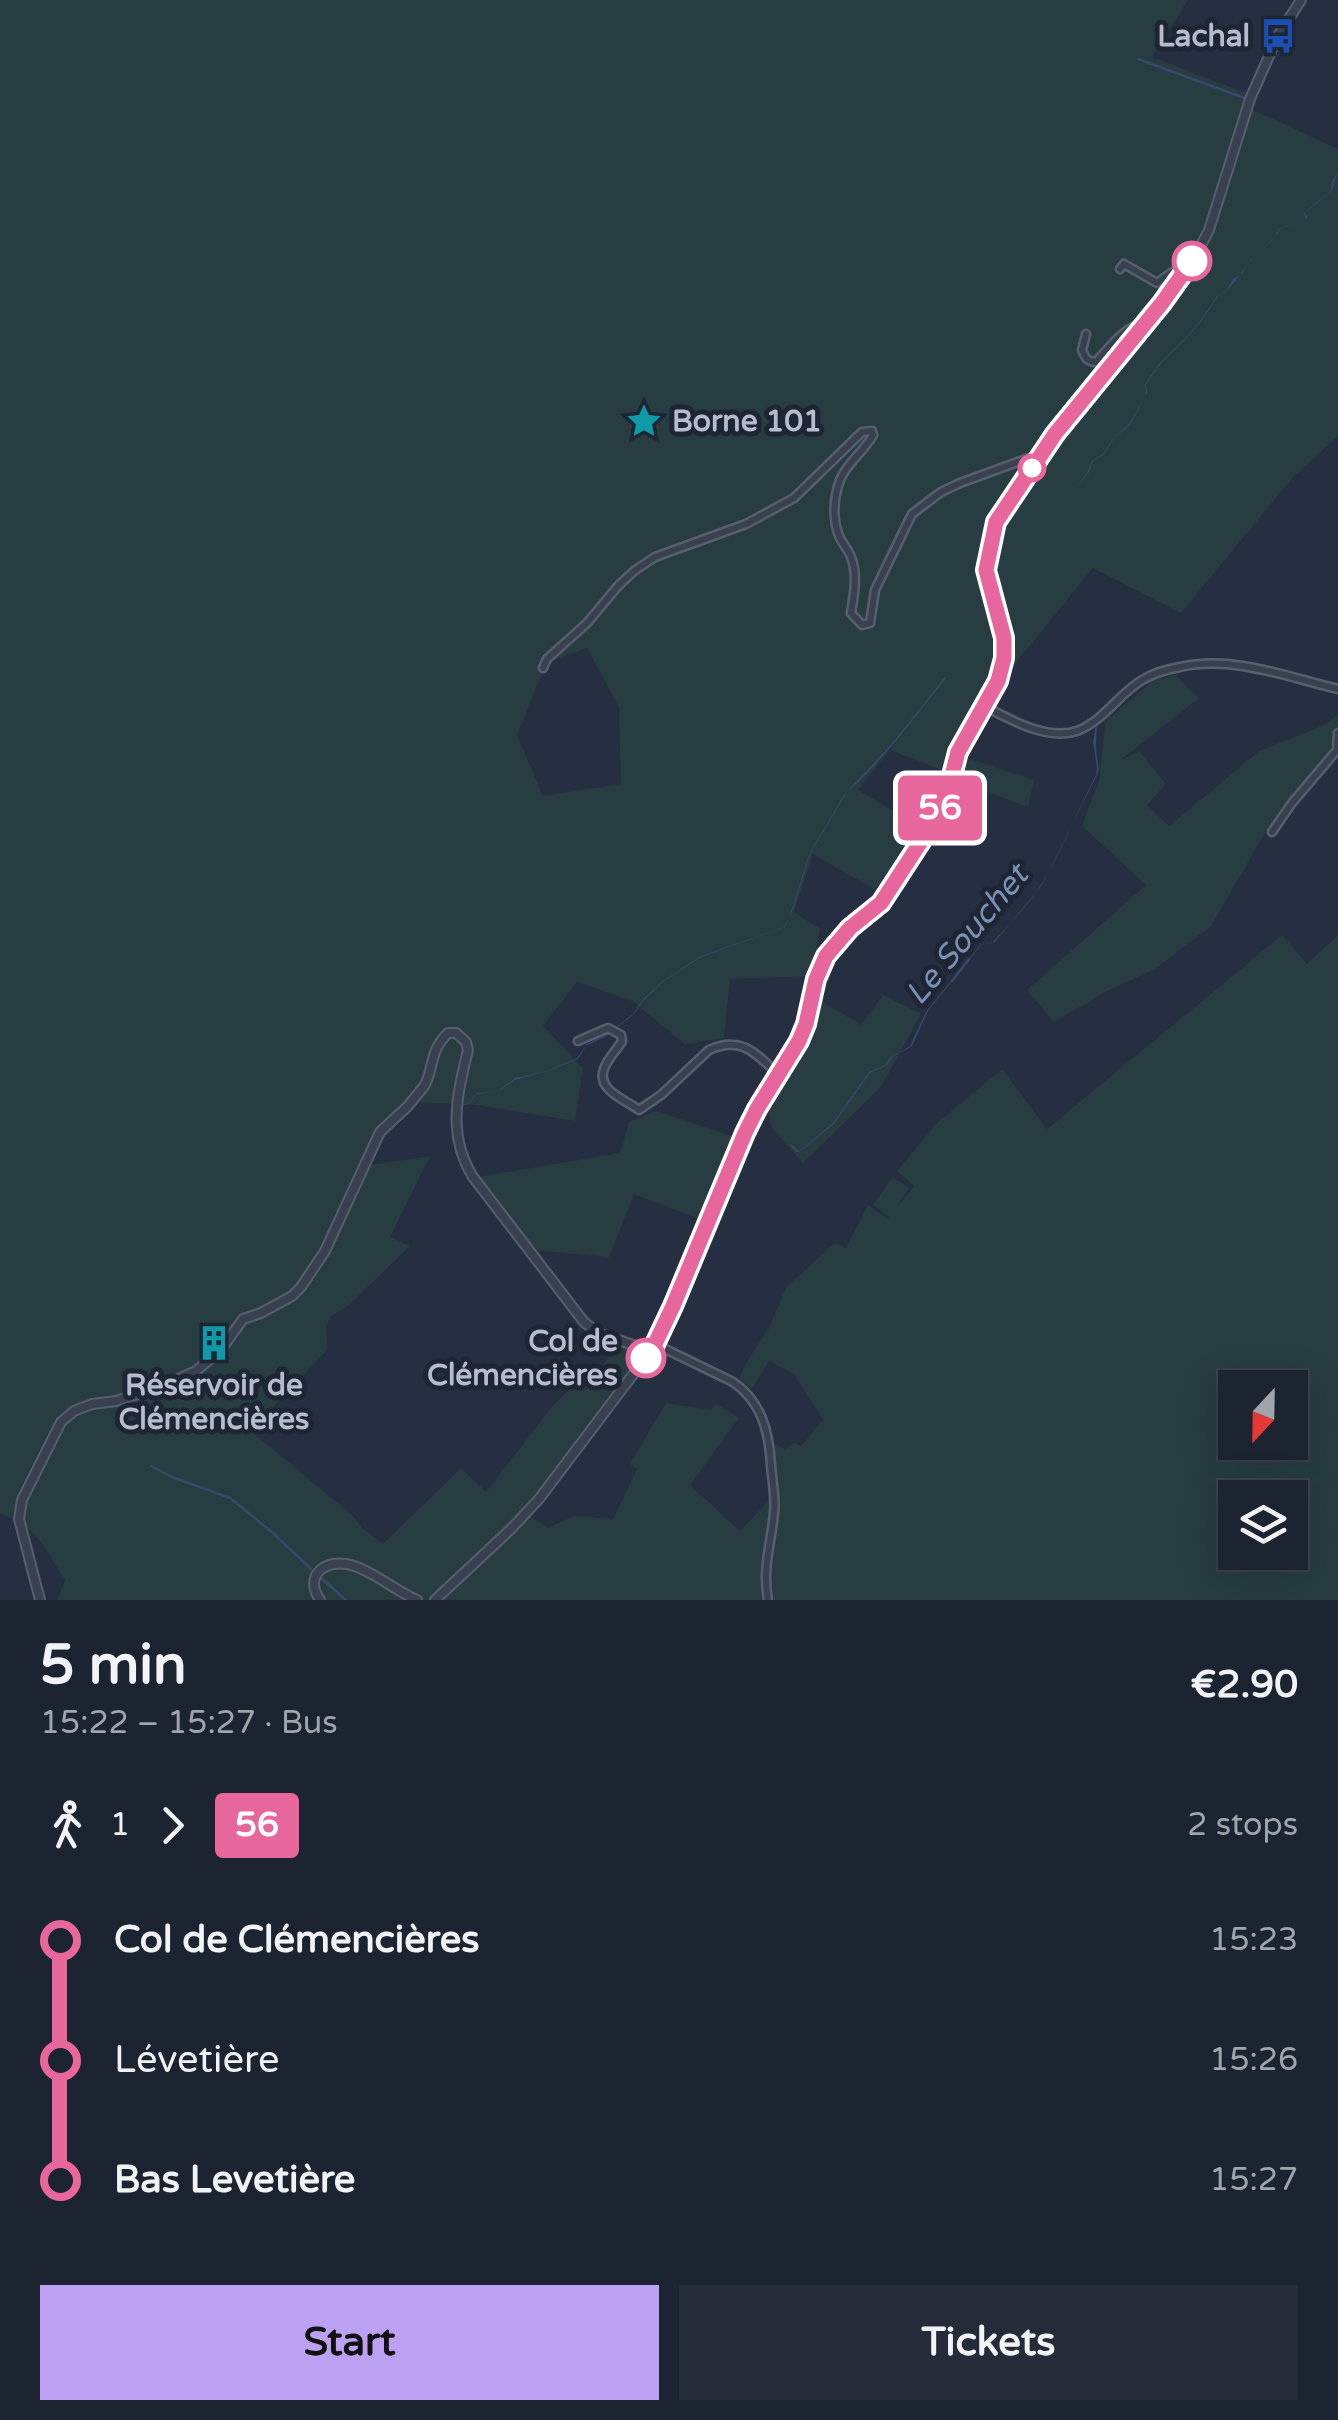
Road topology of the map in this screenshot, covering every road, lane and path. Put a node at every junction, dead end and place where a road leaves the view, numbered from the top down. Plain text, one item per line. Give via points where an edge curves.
1 (1301, 0) edge
2 (1187, 268) junction
3 (1120, 269) dead end
4 (1146, 322) junction
5 (1086, 334) dead end
6 (1040, 456) junction
7 (1026, 459) junction
8 (1032, 468) junction
9 (543, 668) dead end
10 (1338, 689) edge
11 (984, 706) junction
12 (1338, 733) edge
13 (1338, 751) edge
14 (1272, 832) dead end
15 (578, 1041) dead end
16 (779, 1075) junction
17 (653, 1348) junction
18 (40, 1600) edge
19 (320, 1600) edge
20 (416, 1600) edge
21 (436, 1600) edge
22 (768, 1600) edge

1 - 2 street via 1250,100 1209,230
2 - 3 street via 1157,282 1124,264
2 - 4 street
4 - 5 street via 1128,329 1096,362 1082,350
4 - 6 street
6 - 7 street
6 - 8 street
7 - 8 street
7 - 9 street via 960,483 912,514 875,590 870,623 862,625 851,613 856,578 834,516 842,474 873,435 862,432 794,498 634,571
8 - 11 street via 996,522 988,556 1004,658
10 - 11 street via 1216,662 1144,679 1076,731 1041,730
11 - 16 street via 958,752 933,823 898,879 826,956 802,1033
12 - 13 street
13 - 14 street
15 - 16 street via 608,1028 620,1034 602,1079 639,1110 718,1046 750,1049
16 - 17 street via 745,1133
17 - 18 street via 598,1333 584,1322 472,1176 462,1159 455,1112 468,1050 452,1032 433,1053 426,1085 376,1139 325,1251 301,1287 243,1319 196,1371 92,1404 61,1422 19,1519
17 - 21 street via 540,1499
17 - 22 street via 734,1382 765,1421 774,1510 764,1574
19 - 20 street via 314,1581 334,1562 366,1571

